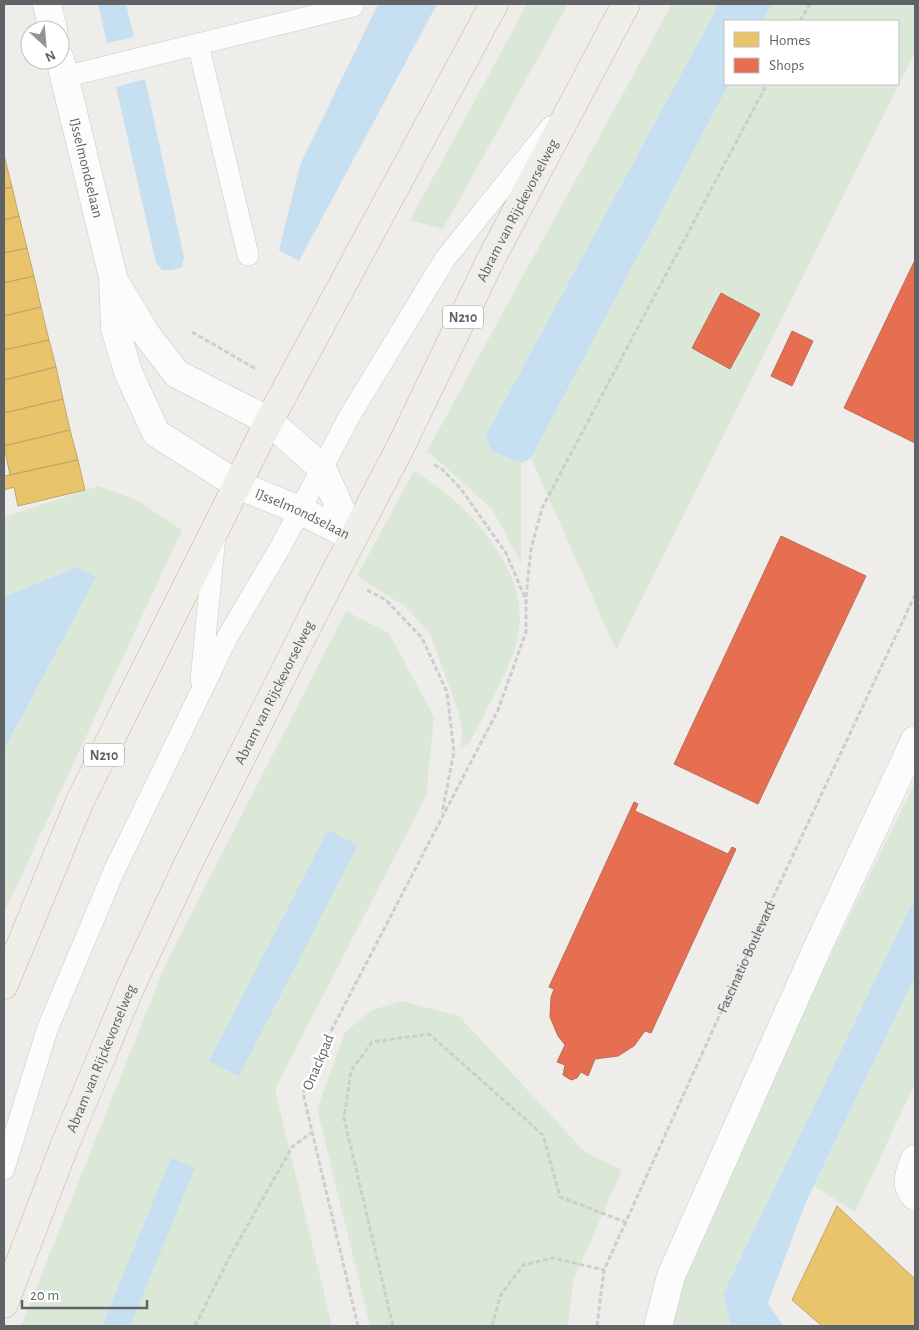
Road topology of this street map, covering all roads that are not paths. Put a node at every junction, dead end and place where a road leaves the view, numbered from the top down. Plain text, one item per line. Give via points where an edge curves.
1 (47, 4) edge
2 (494, 4) edge
3 (626, 4) edge
4 (353, 6) dead end
5 (51, 20) edge
6 (198, 44) junction
7 (70, 67) edge
8 (62, 70) edge
9 (575, 98) junction
10 (248, 254) dead end
11 (113, 278) junction
12 (269, 421) junction
13 (322, 468) junction
14 (238, 485) junction
15 (299, 510) junction
16 (216, 530) junction
17 (353, 538) junction
18 (200, 695) junction
19 (915, 740) edge
20 (4, 985) edge
21 (915, 1159) edge
22 (4, 1169) edge
23 (915, 1196) edge
24 (4, 1304) edge
25 (658, 1326) edge

1 - 5 street
2 - 12 highway, Abram van Rijckevorselweg / N210
3 - 9 highway, Abram van Rijckevorselweg / N210
4 - 6 lane
6 - 7 lane
6 - 10 lane
8 - 11 street, IJsselmondselaan
9 - 13 lane, Abram van Rijckevorselweg / N210 via 445,259
9 - 17 highway, Abram van Rijckevorselweg / N210
11 - 12 street, IJsselmondselaan via 146,334 177,374
11 - 14 street, IJsselmondselaan via 115,328 128,372 156,433
12 - 13 street, IJsselmondselaan
12 - 14 highway, Abram van Rijckevorselweg / N210
13 - 15 lane, Abram van Rijckevorselweg / N210
13 - 17 street, IJsselmondselaan
14 - 15 street, IJsselmondselaan
14 - 16 highway, Abram van Rijckevorselweg / N210
15 - 17 street, IJsselmondselaan
15 - 18 lane, Abram van Rijckevorselweg / N210 via 228,636
16 - 18 lane, Abram van Rijckevorselweg / N210
16 - 20 highway, Abram van Rijckevorselweg / N210 via 80,801
17 - 24 highway, Abram van Rijckevorselweg / N210 via 188,864 132,986 64,1148
18 - 22 lane, Abram van Rijckevorselweg / N210 via 114,871 46,1030
19 - 25 street via 820,942 671,1276
21 - 23 street via 907,1177 909,1190

